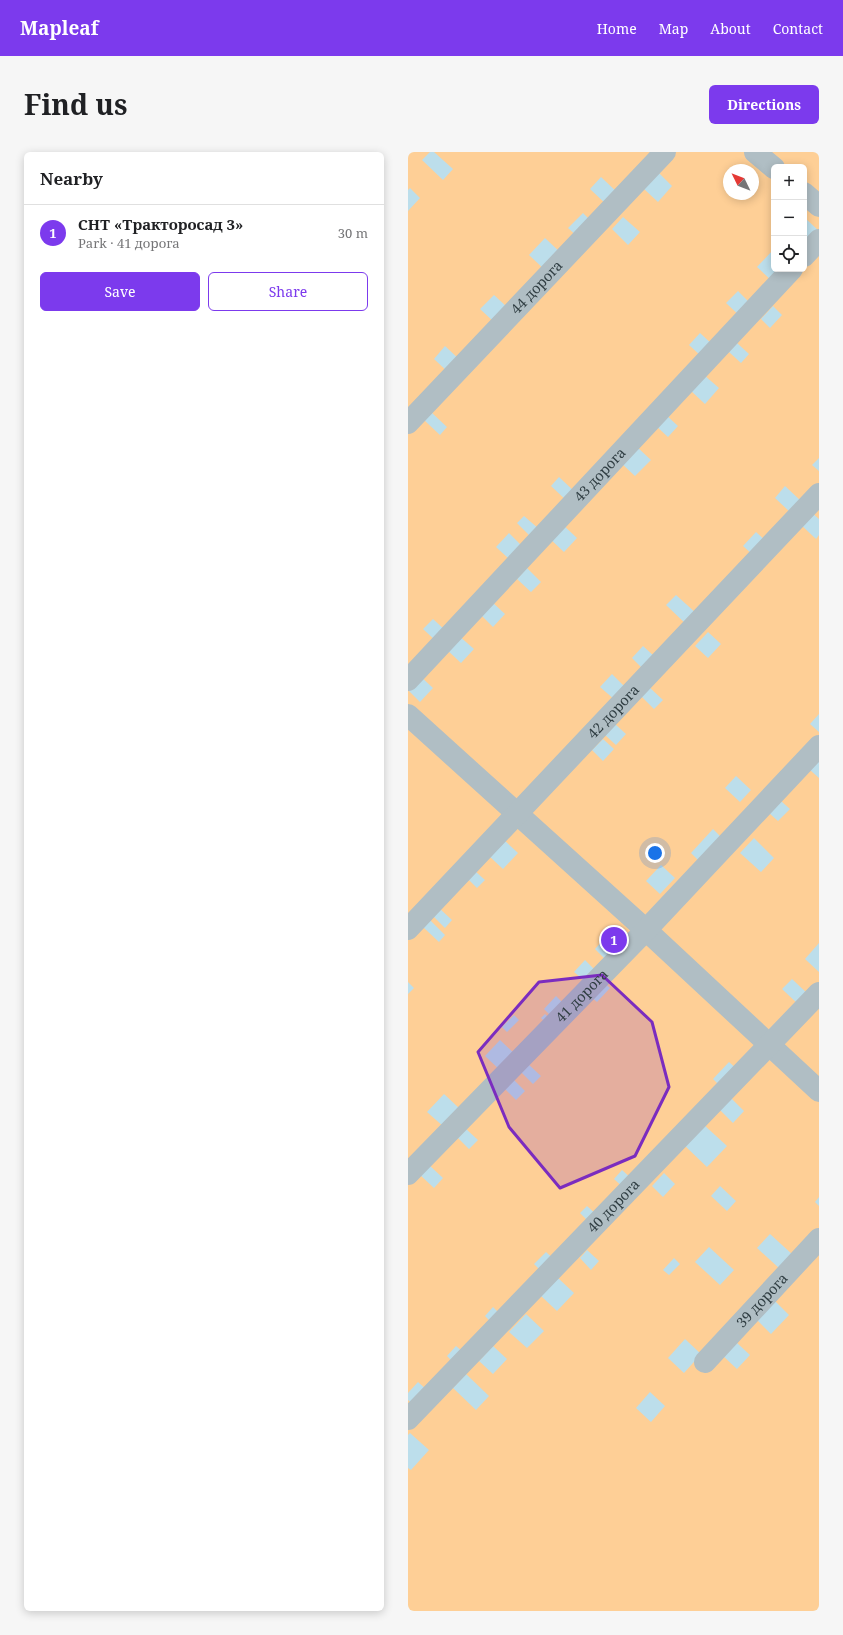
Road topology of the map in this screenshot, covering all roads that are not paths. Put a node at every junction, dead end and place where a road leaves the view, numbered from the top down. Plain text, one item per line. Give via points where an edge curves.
1 (665, 152) edge
2 (755, 152) edge
3 (771, 165) edge
4 (807, 196) edge
5 (819, 206) edge
6 (819, 240) edge
7 (807, 253) edge
8 (789, 272) edge
9 (408, 423) edge
10 (819, 494) edge
11 (408, 680) edge
12 (408, 715) edge
13 (819, 746) edge
14 (517, 814) junction
15 (408, 929) edge
16 (646, 930) junction
17 (819, 993) edge
18 (770, 1045) junction
19 (819, 1091) edge
20 (408, 1174) edge
21 (819, 1239) edge
22 (705, 1362) dead end
23 (408, 1420) edge

1 - 9 street, 44 дорога
2 - 3 street
4 - 5 street
6 - 7 street
8 - 11 street, 43 дорога
10 - 14 street, 42 дорога
12 - 14 street
13 - 16 street, 41 дорога
14 - 15 street, 42 дорога
14 - 16 street
16 - 18 street
16 - 20 street, 41 дорога
17 - 18 street, 40 дорога
18 - 19 street
18 - 23 street, 40 дорога
21 - 22 street, 39 дорога

